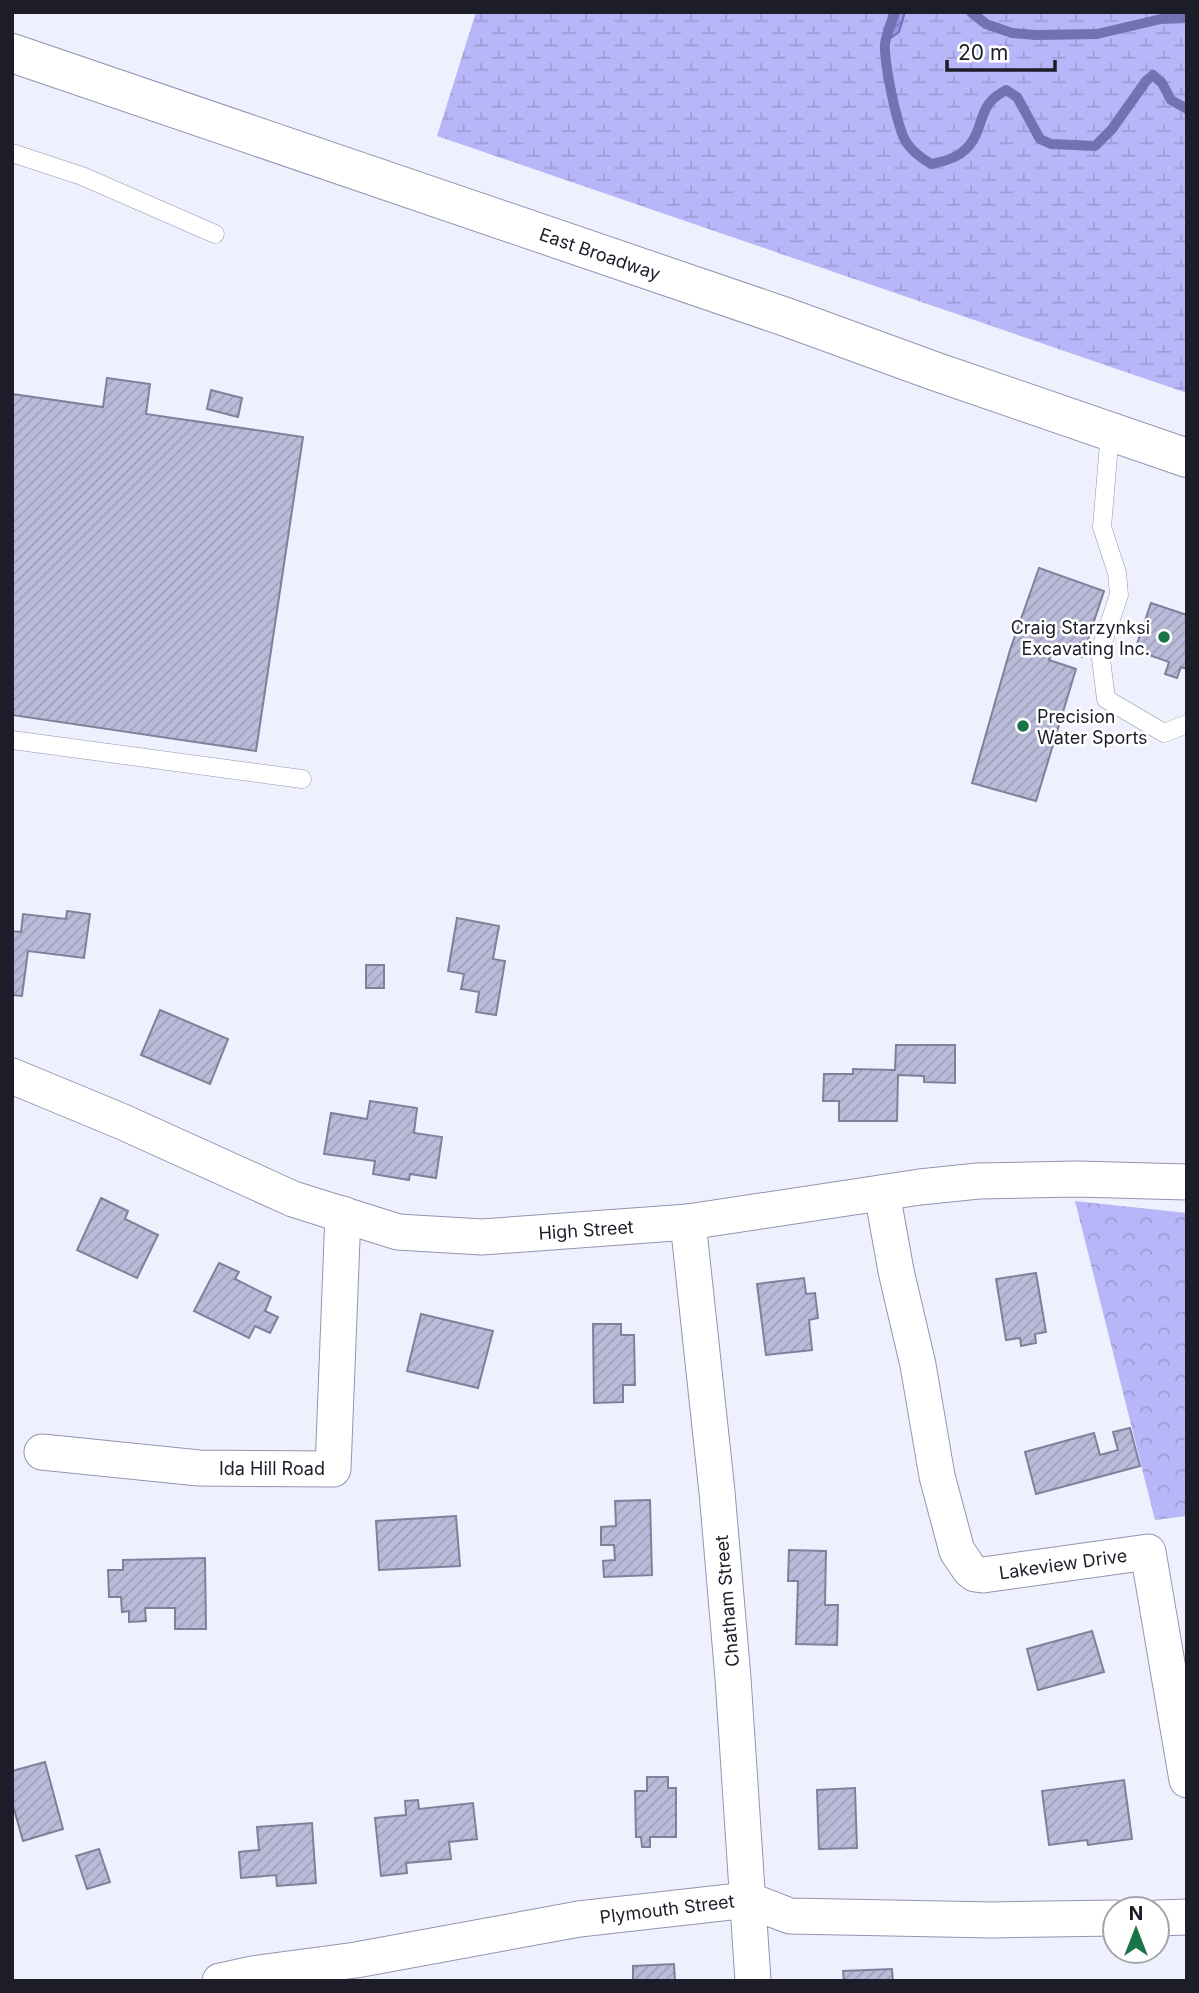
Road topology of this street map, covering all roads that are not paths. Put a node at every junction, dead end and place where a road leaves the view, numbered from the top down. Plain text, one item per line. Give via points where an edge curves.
1 (12, 53) edge
2 (12, 153) edge
3 (215, 234) dead end
4 (1110, 432) junction
5 (1187, 458) edge
6 (1187, 724) edge
7 (12, 740) edge
8 (302, 779) dead end
9 (12, 1076) edge
10 (1187, 1182) edge
11 (882, 1193) junction
12 (343, 1214) junction
13 (688, 1222) junction
14 (42, 1452) dead end
15 (1187, 1780) edge
16 (748, 1900) junction
17 (1101, 1918) edge
18 (220, 1981) edge
19 (753, 1981) edge

1 - 4 main road, East Broadway
2 - 3 lane via 82,176
4 - 5 main road, East Broadway
4 - 6 lane via 1102,527 1119,595 1100,651 1106,699 1164,733
7 - 8 lane
9 - 12 street, High Street via 293,1199
10 - 11 street, High Street via 1028,1179
11 - 13 street, High Street
11 - 15 street, Lakeview Drive via 937,1476 957,1551 970,1570 983,1575 1148,1552
12 - 13 street, High Street via 398,1232 482,1237
12 - 14 street, Ida Hill Road via 333,1469 200,1468
13 - 16 street, Chatham Street via 717,1492
16 - 17 street, Plymouth Street via 790,1916
16 - 18 street, Plymouth Street via 579,1919
16 - 19 street, Chatham Street

